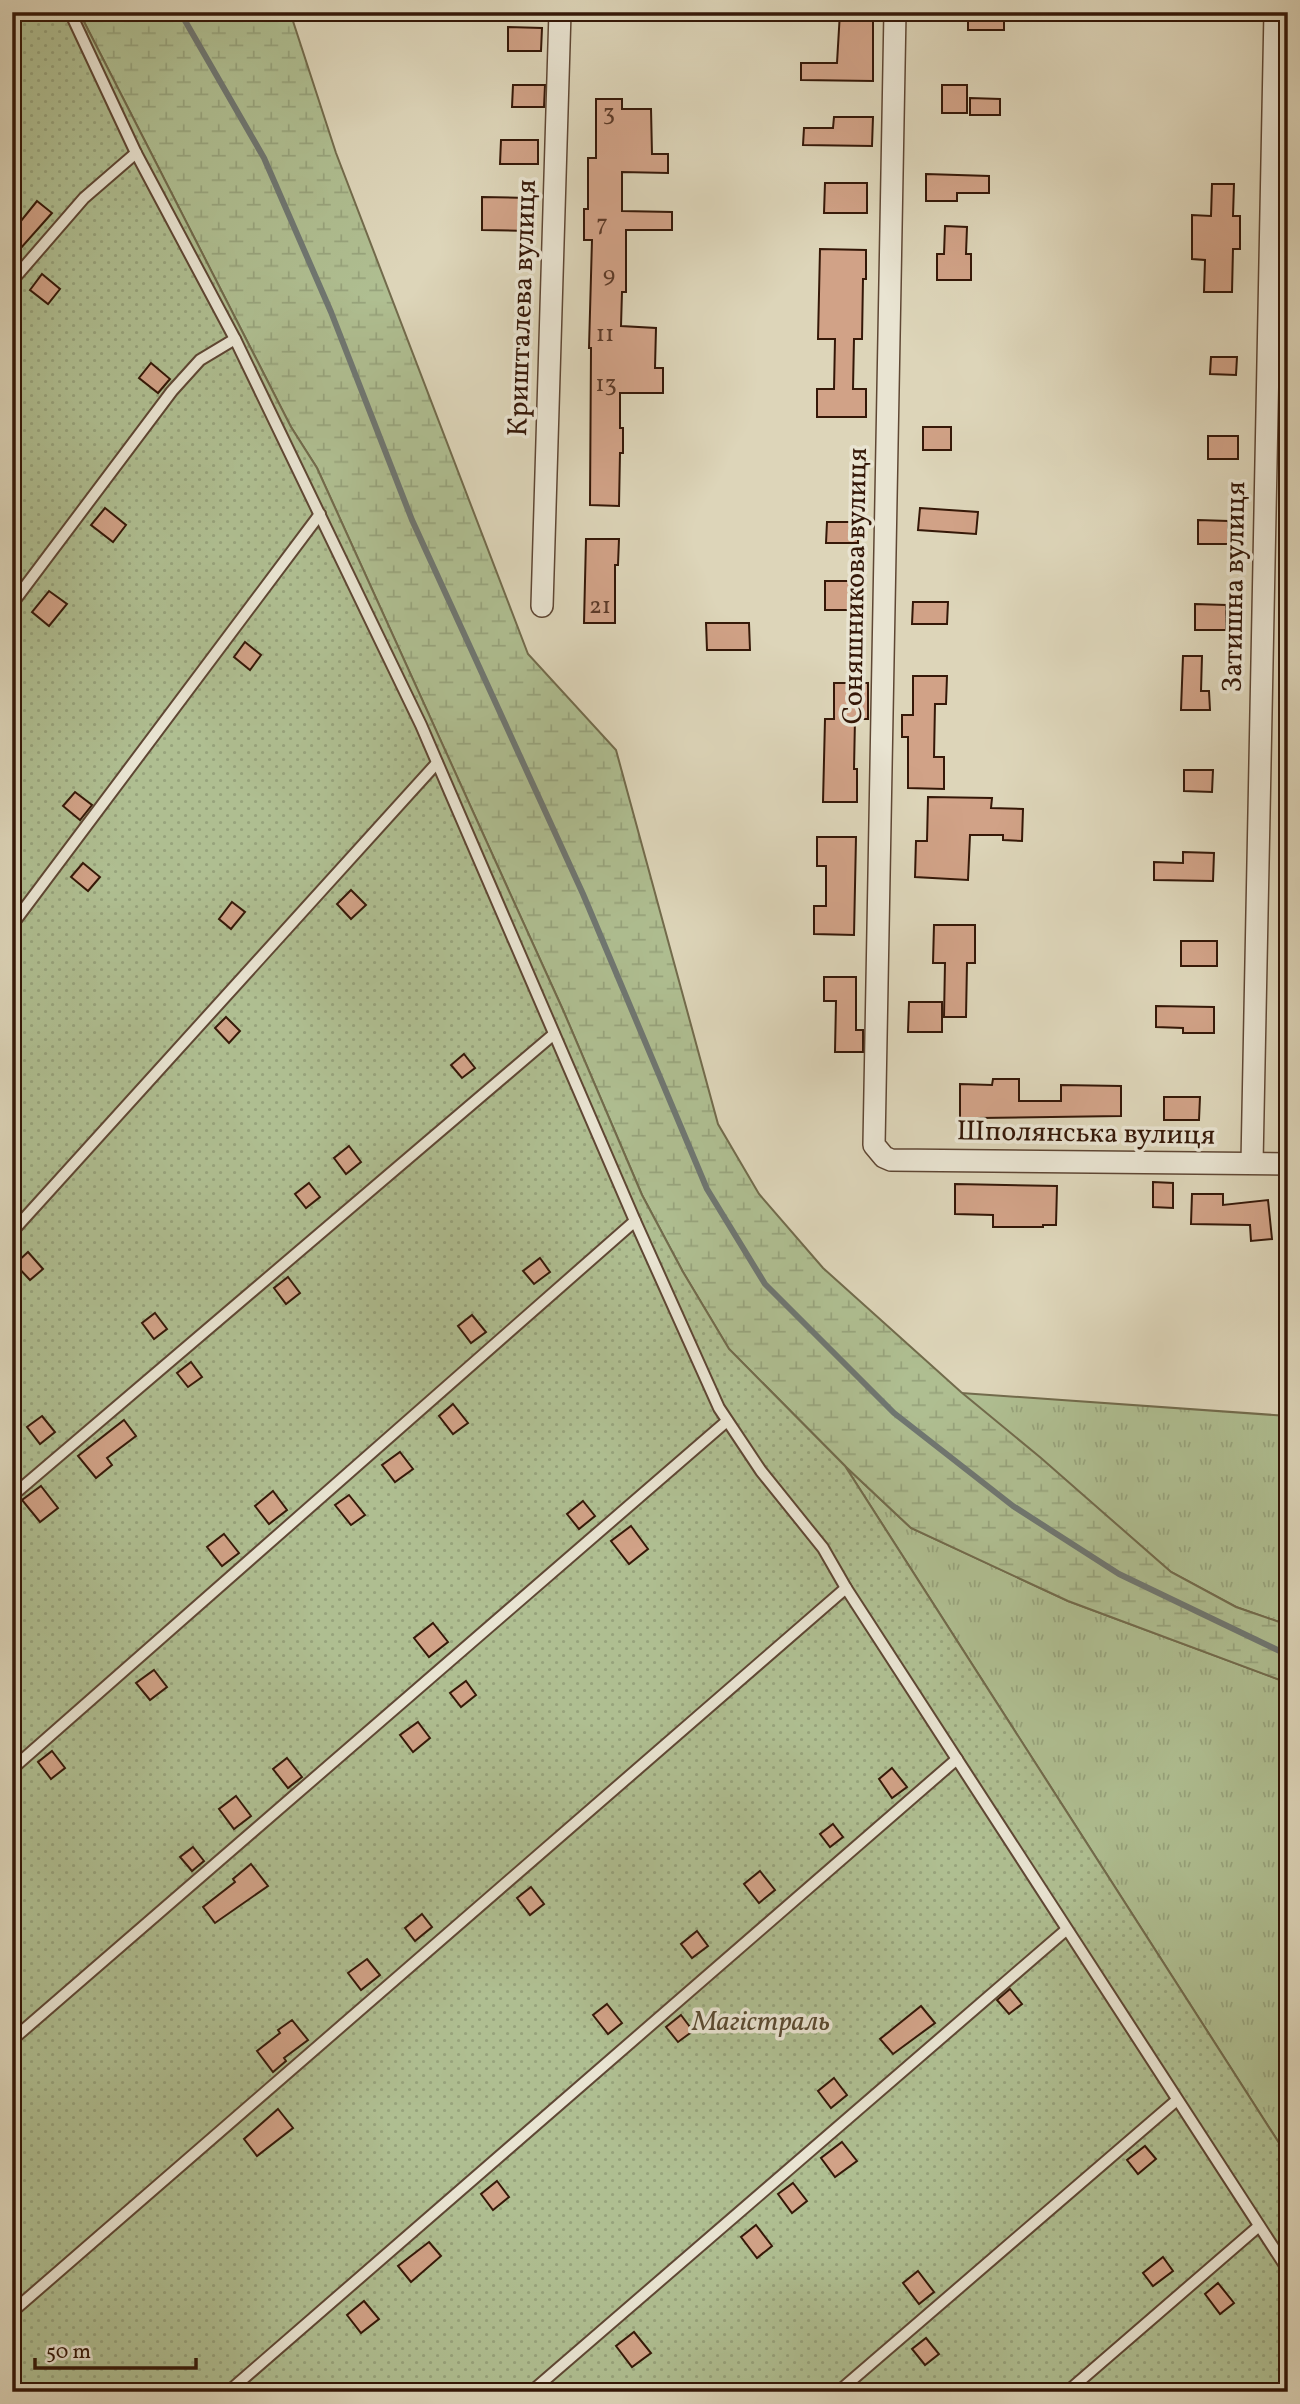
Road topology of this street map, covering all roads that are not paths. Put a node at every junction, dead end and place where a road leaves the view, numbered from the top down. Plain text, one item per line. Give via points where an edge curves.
1 (70, 12) edge
2 (560, 12) edge
3 (895, 12) edge
4 (1275, 12) edge
5 (136, 153) junction
6 (12, 281) edge
7 (235, 339) junction
8 (320, 514) junction
9 (12, 604) edge
10 (542, 606) dead end
11 (437, 763) junction
12 (12, 925) edge
13 (554, 1034) junction
14 (884, 1157) joint
15 (1252, 1163) junction
16 (1288, 1164) edge
17 (635, 1221) junction
18 (12, 1232) edge
19 (727, 1420) junction
20 (12, 1496) edge
21 (846, 1588) junction
22 (957, 1759) junction
23 (12, 1769) edge
24 (1066, 1930) junction
25 (12, 2040) edge
26 (1177, 2100) junction
27 (1259, 2226) junction
28 (1288, 2270) edge
29 (12, 2312) edge
30 (12, 2382) edge
31 (19, 2392) edge
32 (228, 2392) edge
33 (531, 2392) edge
34 (838, 2392) edge
35 (1067, 2392) edge

1 - 5 lane
2 - 10 street, Кришталева вулиця
3 - 14 street, Соняшникова вулиця via 874,1145
4 - 15 street, Затишна вулиця
5 - 6 lane via 84,198
5 - 7 lane
7 - 8 lane
7 - 9 lane via 200,360 172,391
8 - 11 lane
8 - 12 lane
11 - 13 lane
11 - 18 lane
13 - 17 lane
13 - 20 lane
14 - 15 street, Шполянська вулиця
15 - 16 street, Шполянська вулиця
17 - 19 lane
17 - 23 lane
19 - 21 lane via 822,1548
19 - 25 lane
21 - 22 lane
21 - 29 lane
22 - 24 lane
22 - 32 lane
24 - 26 lane
24 - 33 lane
26 - 27 lane
26 - 34 lane
27 - 28 lane
27 - 35 lane
30 - 31 lane

